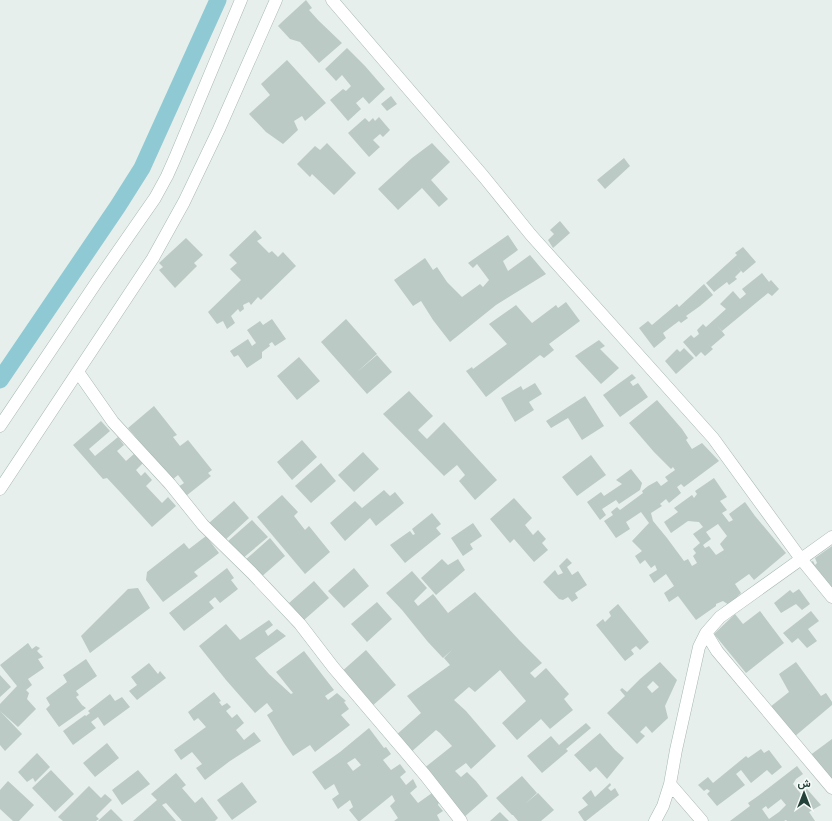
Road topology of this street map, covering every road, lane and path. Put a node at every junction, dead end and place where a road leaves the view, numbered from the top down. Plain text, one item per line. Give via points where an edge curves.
1 (241, 0) edge
2 (276, 0) edge
3 (332, 0) edge
4 (78, 372) junction
5 (0, 426) edge
6 (0, 490) edge
7 (832, 537) edge
8 (801, 559) junction
9 (832, 597) edge
10 (706, 633) junction
11 (670, 784) junction
12 (832, 788) edge
13 (461, 821) edge
14 (655, 821) edge
15 (702, 821) edge

1 - 5 street via 175,158 155,198
2 - 4 street via 184,202 153,258
3 - 8 street via 531,235 713,438
4 - 6 street
4 - 13 street via 113,422 170,484 203,525 300,624
7 - 8 street
8 - 9 street
8 - 10 street via 720,617
10 - 11 street via 699,647
10 - 12 street via 717,651
11 - 14 street
11 - 15 street

